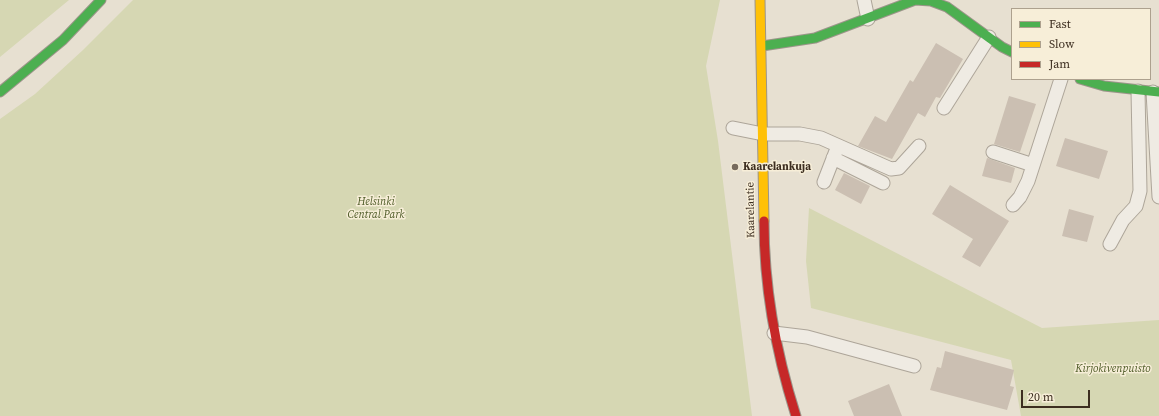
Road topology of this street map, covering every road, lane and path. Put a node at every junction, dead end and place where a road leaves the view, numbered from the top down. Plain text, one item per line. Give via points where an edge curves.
1 (101, 0) edge
2 (760, 0) edge
3 (864, 0) edge
4 (931, 0) edge
5 (868, 19) junction
6 (988, 37) junction
7 (762, 46) junction
8 (1011, 51) edge
9 (1061, 80) edge
10 (1083, 80) edge
11 (1138, 90) junction
12 (0, 92) edge
13 (1156, 92) edge
14 (944, 108) dead end
15 (733, 128) dead end
16 (763, 134) junction
17 (839, 145) junction
18 (919, 146) dead end
19 (993, 152) dead end
20 (833, 158) junction
21 (1033, 165) junction
22 (824, 182) dead end
23 (883, 183) dead end
24 (1159, 197) edge
25 (1013, 205) dead end
26 (1110, 244) dead end
27 (774, 333) junction
28 (914, 366) dead end
29 (796, 416) edge

1 - 12 main road via 63,40
2 - 7 main road, Kaarelantie
3 - 5 lane
4 - 5 main road via 915,0
4 - 6 main road via 947,7
5 - 7 main road via 815,38
6 - 8 main road
6 - 14 lane
7 - 16 main road, Kaarelantie
9 - 21 lane
10 - 11 main road via 1104,86
11 - 13 main road
11 - 26 lane via 1140,191 1136,206 1123,220
13 - 24 lane
15 - 16 lane
16 - 17 lane via 800,134
16 - 27 main road, Kaarelantie via 764,246
17 - 18 lane via 891,169 899,168
17 - 20 lane
19 - 21 lane
20 - 22 lane
20 - 23 lane
21 - 25 lane via 1020,197
27 - 28 lane via 807,337
27 - 29 main road, Kaarelantie

